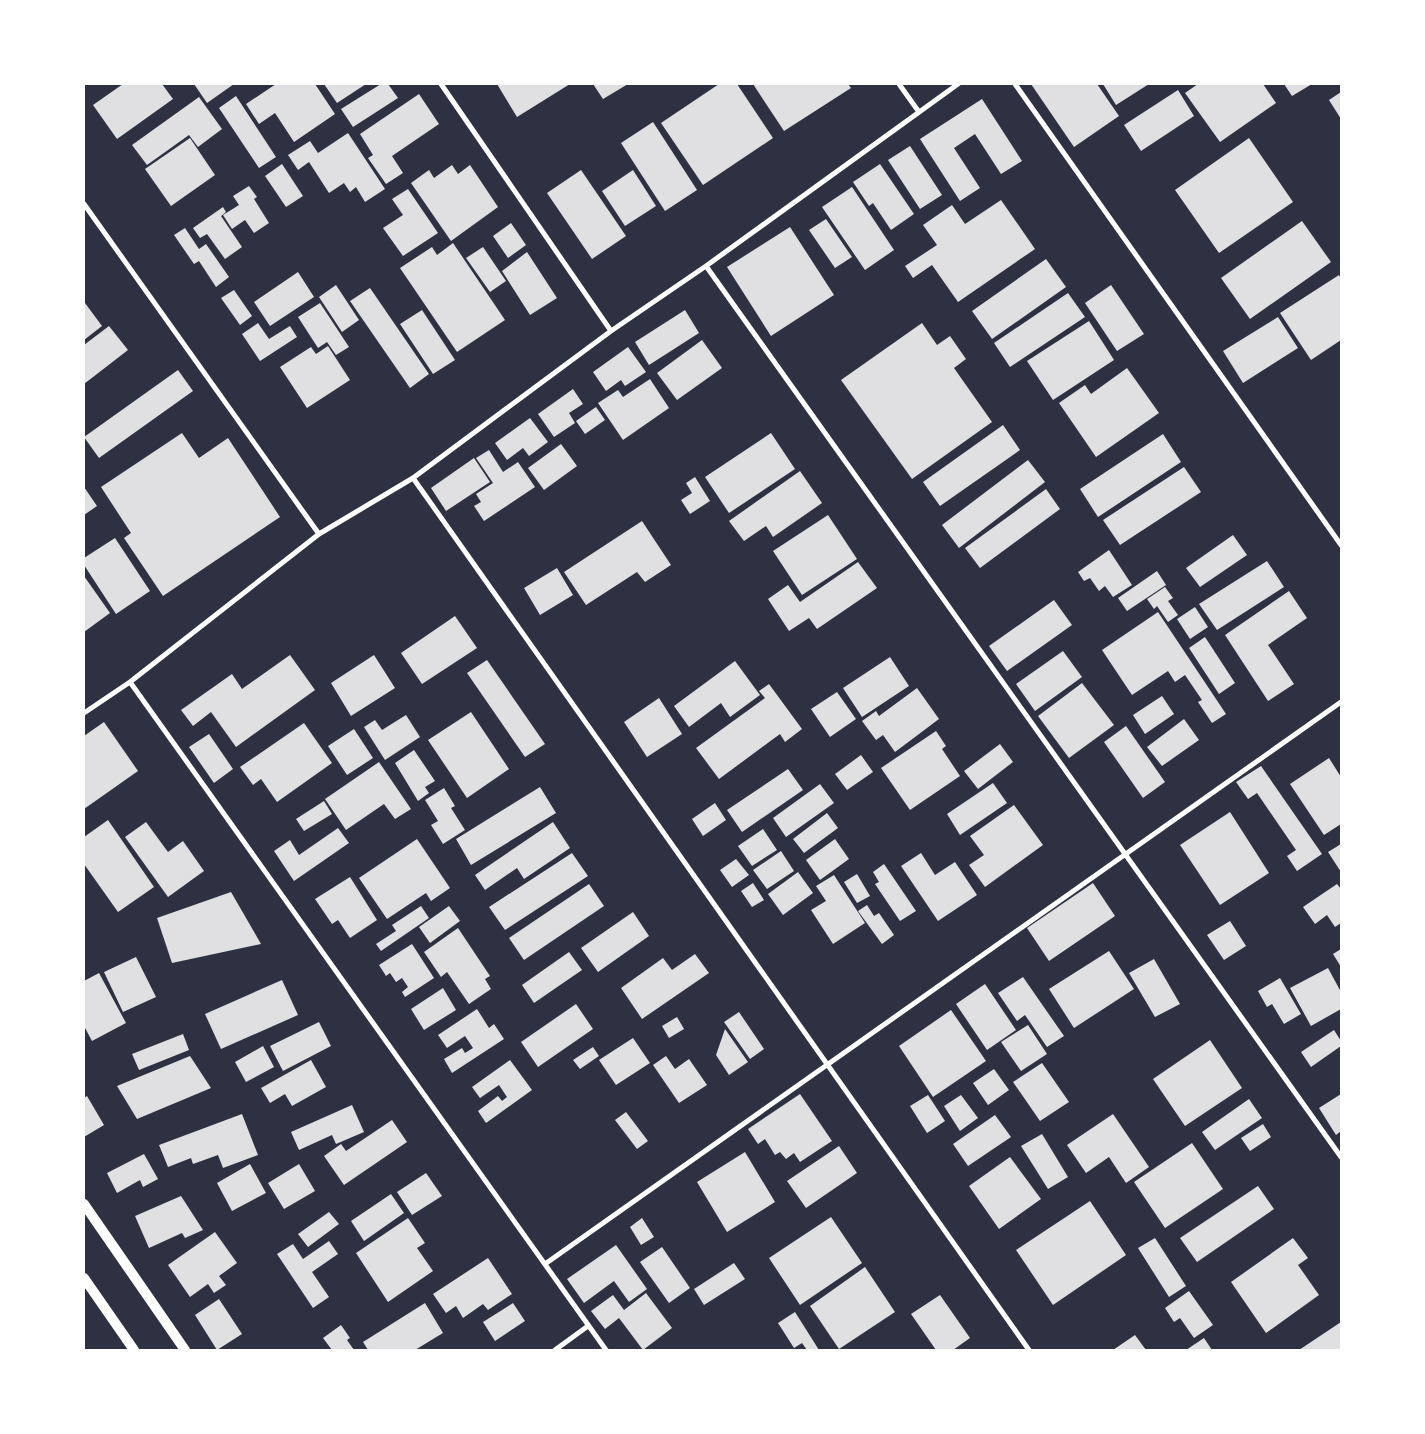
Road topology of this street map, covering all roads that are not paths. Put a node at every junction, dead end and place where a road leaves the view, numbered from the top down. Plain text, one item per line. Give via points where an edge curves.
1 (441, 84) edge
2 (899, 84) edge
3 (958, 84) edge
4 (1015, 84) edge
5 (919, 112) junction
6 (84, 204) edge
7 (706, 266) junction
8 (611, 330) junction
9 (413, 478) junction
10 (319, 534) junction
11 (1341, 545) edge
12 (130, 682) junction
13 (1341, 702) edge
14 (84, 713) edge
15 (1125, 854) junction
16 (827, 1065) junction
17 (1341, 1157) edge
18 (84, 1204) edge
19 (544, 1264) junction
20 (84, 1278) edge
21 (588, 1326) junction
22 (134, 1350) edge
23 (185, 1350) edge
24 (556, 1350) edge
25 (606, 1350) edge
26 (1028, 1350) edge

1 - 8 street
2 - 5 street
3 - 5 street
4 - 11 street
5 - 7 street
6 - 10 street
7 - 8 street
7 - 15 street
8 - 9 street
9 - 10 street
9 - 16 street
10 - 12 street
12 - 14 street
12 - 19 street
13 - 15 street
15 - 16 street
15 - 17 street
16 - 19 street
16 - 26 street
18 - 23 main road
19 - 21 street
20 - 22 main road
21 - 24 street
21 - 25 street

